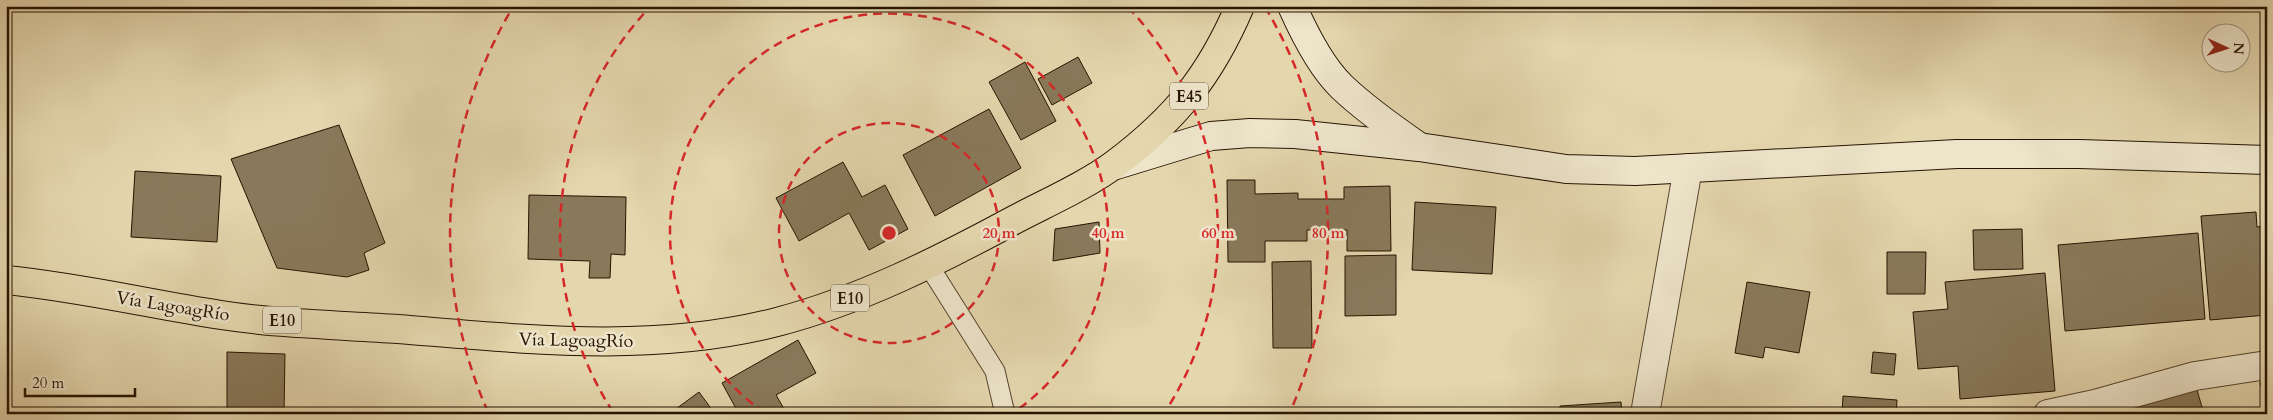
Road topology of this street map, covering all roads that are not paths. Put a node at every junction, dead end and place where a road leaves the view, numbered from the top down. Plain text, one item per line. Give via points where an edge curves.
1 (1240, 6) edge
2 (1292, 6) edge
3 (1419, 147) junction
4 (2267, 160) edge
5 (1113, 166) junction
6 (1688, 168) junction
7 (929, 266) junction
8 (6, 280) edge
9 (2267, 366) edge
10 (1005, 414) edge
11 (1645, 414) edge
12 (2048, 414) edge

1 - 5 highway, E45 via 1210,67 1183,104
2 - 3 main road via 1326,67 1342,87
3 - 5 main road via 1295,134 1250,133 1212,136
3 - 6 main road via 1566,169 1635,171
4 - 6 main road via 1958,154
5 - 7 highway, Vía LagoagRío / E10
6 - 11 main road
7 - 8 highway, Vía LagoagRío / E10 via 838,302 775,322 700,336 579,342 226,316
7 - 10 lane via 994,371
9 - 12 main road via 2195,376

